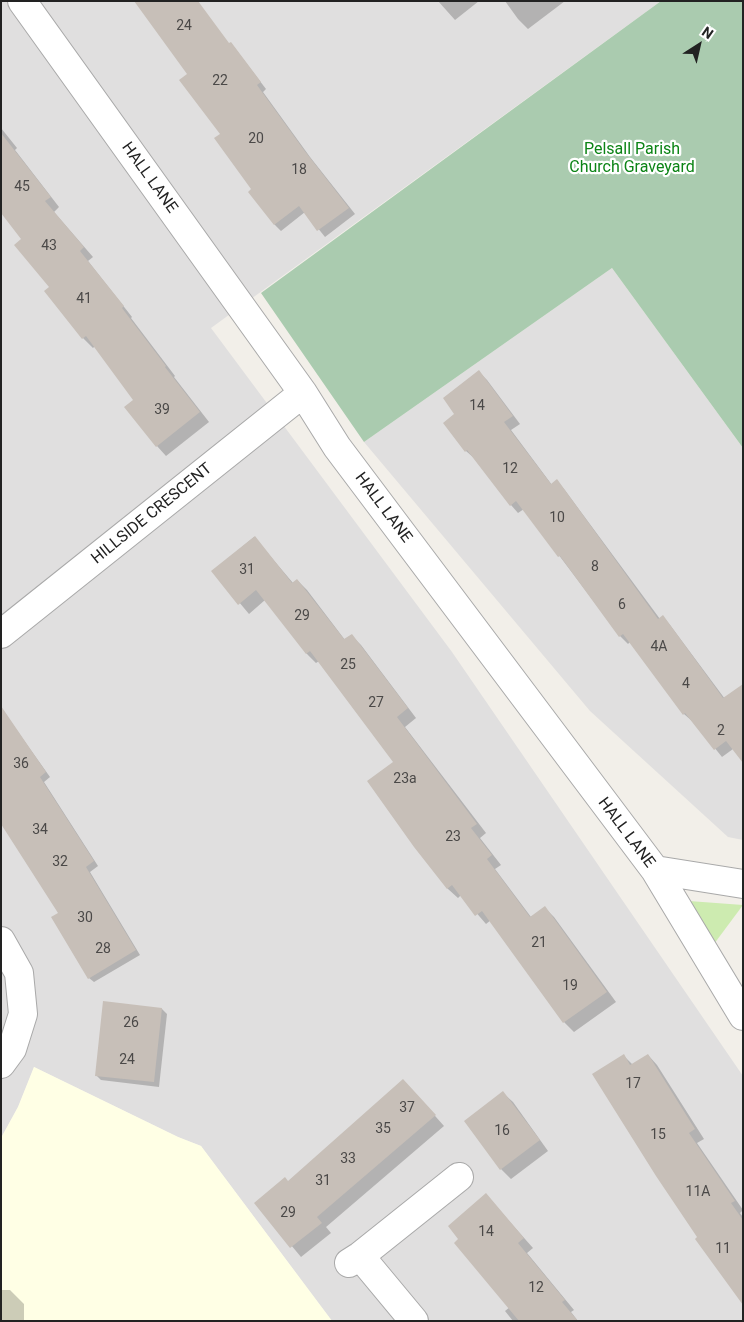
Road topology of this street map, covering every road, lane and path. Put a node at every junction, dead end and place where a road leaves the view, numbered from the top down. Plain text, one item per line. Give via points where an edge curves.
1 (22, 1) edge
2 (303, 393) junction
3 (1, 634) edge
4 (655, 870) junction
5 (743, 884) edge
6 (1, 941) edge
7 (743, 1016) edge
8 (1, 1064) edge
9 (459, 1177) dead end
10 (414, 1321) edge

1 - 2 street, HALL LANE
2 - 3 street, HILLSIDE CRESCENT
2 - 4 street, HALL LANE via 343,454
4 - 5 street
4 - 7 street, HALL LANE
6 - 8 street via 19,973 23,1014 12,1049
9 - 10 street via 355,1260

